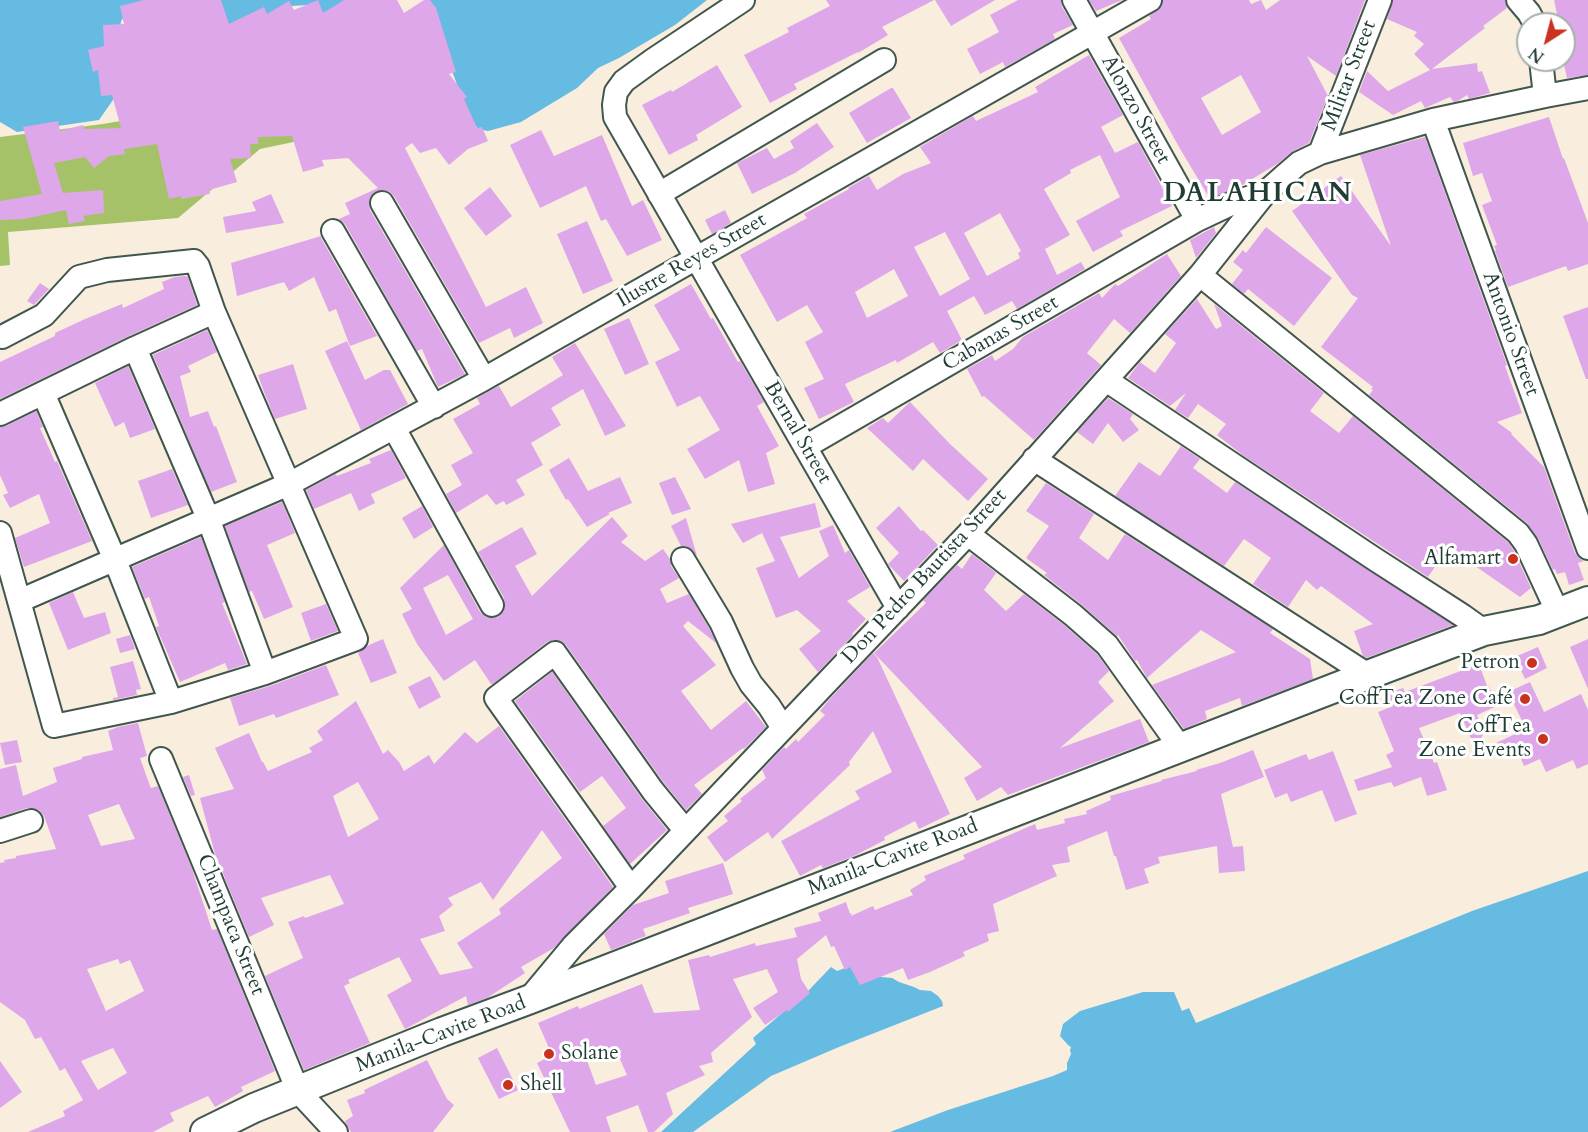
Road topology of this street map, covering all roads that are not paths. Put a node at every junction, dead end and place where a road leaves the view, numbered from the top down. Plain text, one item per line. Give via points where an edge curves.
1 (742, 0) edge
2 (1074, 0) edge
3 (1150, 0) edge
4 (1380, 0) edge
5 (1518, 0) edge
6 (1528, 12) edge
7 (1092, 34) junction
8 (884, 60) dead end
9 (1542, 72) edge
10 (1588, 88) edge
11 (1545, 96) junction
12 (1432, 120) junction
13 (1320, 153) junction
14 (1266, 192) junction
15 (660, 194) junction
16 (382, 203) dead end
17 (1197, 220) junction
18 (333, 231) dead end
19 (697, 259) junction
20 (1200, 275) junction
21 (214, 312) junction
22 (2, 337) dead end
23 (135, 348) junction
24 (484, 379) junction
25 (1106, 380) junction
26 (43, 393) junction
27 (434, 407) junction
28 (0, 414) edge
29 (394, 428) junction
30 (805, 447) junction
31 (1034, 459) junction
32 (289, 483) junction
33 (208, 518) junction
34 (0, 533) edge
35 (968, 534) junction
36 (1588, 548) edge
37 (682, 559) dead end
38 (115, 560) junction
39 (19, 601) junction
40 (1588, 602) edge
41 (492, 604) dead end
42 (898, 608) junction
43 (1558, 613) junction
44 (1484, 632) junction
45 (265, 673) junction
46 (1368, 675) junction
47 (171, 702) junction
48 (783, 728) junction
49 (1180, 747) junction
50 (161, 759) dead end
51 (30, 821) dead end
52 (685, 830) junction
53 (0, 831) edge
54 (631, 888) junction
55 (528, 1000) junction
56 (298, 1091) junction
57 (205, 1132) edge
58 (336, 1132) edge

1 - 15 street, Bernal Street via 624,81 616,92 615,117
2 - 7 street, Alonzo Street
3 - 7 street, Ilustre Reyes Street
4 - 13 street, Militar Street
5 - 6 street
7 - 17 street, Alonzo Street
7 - 19 street, Ilustre Reyes Street
8 - 15 street
9 - 11 street
10 - 11 street, Don Pedro Bautista Street
11 - 12 street, Don Pedro Bautista Street
12 - 13 street, Don Pedro Bautista Street
12 - 36 street, Antonio Street
13 - 14 street, Don Pedro Bautista Street via 1299,163
14 - 17 street, Cabanas Street
14 - 20 street, Don Pedro Bautista Street
15 - 19 street, Bernal Street
16 - 24 street
17 - 30 street, Cabanas Street
18 - 27 street
19 - 24 street, Ilustre Reyes Street
19 - 30 street, Bernal Street
20 - 25 street, Don Pedro Bautista Street
20 - 43 street via 1518,534
21 - 22 street via 194,261 107,270 79,277 44,315
21 - 23 street
21 - 32 street
23 - 26 street
23 - 33 street
24 - 27 street, Ilustre Reyes Street
25 - 31 street, Don Pedro Bautista Street
25 - 44 street
26 - 28 street
26 - 38 street
27 - 29 street, Ilustre Reyes Street
29 - 32 street, Ilustre Reyes Street
29 - 41 street
30 - 42 street, Bernal Street
31 - 35 street, Don Pedro Bautista Street
31 - 46 street
32 - 33 street, Ilustre Reyes Street
32 - 45 street via 356,639
33 - 38 street, Ilustre Reyes Street
33 - 45 street
34 - 39 street
35 - 42 street, Don Pedro Bautista Street
35 - 49 street via 1107,645
37 - 48 street via 721,622 751,684
38 - 39 street, Ilustre Reyes Street
38 - 47 street
39 - 47 street via 54,726
40 - 43 main road, Manila-Cavite Road
42 - 48 street, Don Pedro Bautista Street
43 - 44 main road, Manila-Cavite Road
44 - 46 main road, Manila-Cavite Road
45 - 47 street
46 - 49 main road, Manila-Cavite Road
48 - 52 street, Don Pedro Bautista Street
49 - 55 main road, Manila-Cavite Road
50 - 56 street, Champaca Street
51 - 53 street
52 - 54 street, Don Pedro Bautista Street
52 - 54 street via 555,653 496,698
54 - 55 street, Don Pedro Bautista Street via 573,946
55 - 56 main road, Manila-Cavite Road
56 - 57 main road, Manila-Cavite Road
56 - 58 street

